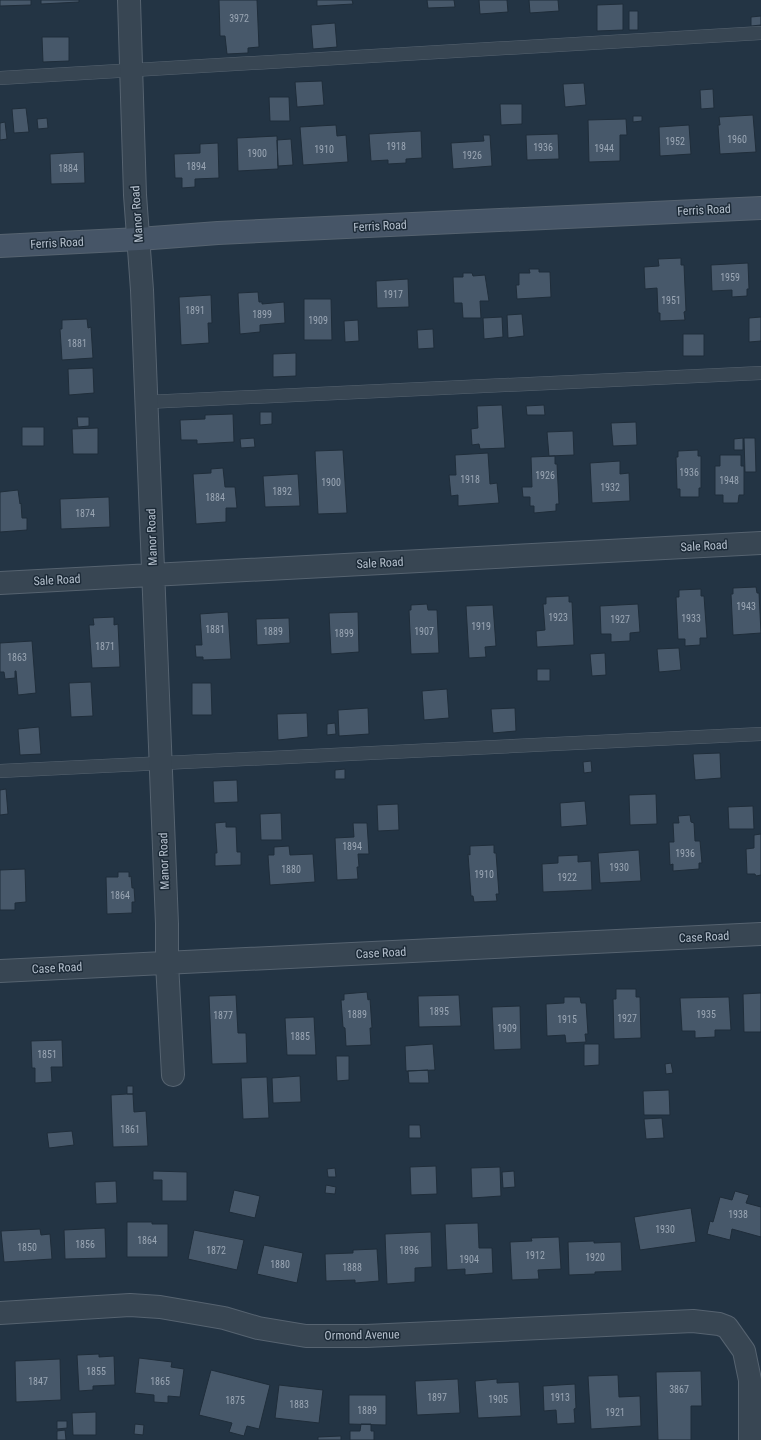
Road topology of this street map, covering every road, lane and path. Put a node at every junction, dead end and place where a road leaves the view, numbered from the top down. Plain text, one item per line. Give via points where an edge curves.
1 (129, 0) edge
2 (761, 33) edge
3 (132, 71) junction
4 (0, 78) edge
5 (761, 208) edge
6 (139, 239) junction
7 (0, 246) edge
8 (761, 373) edge
9 (147, 402) junction
10 (761, 543) edge
11 (154, 575) junction
12 (0, 583) edge
13 (761, 734) edge
14 (161, 763) junction
15 (0, 772) edge
16 (761, 934) edge
17 (167, 963) junction
18 (0, 971) edge
19 (174, 1075) dead end
20 (0, 1312) edge
21 (750, 1440) edge

1 - 3 street, Manor Road
2 - 3 lane
3 - 4 lane
3 - 6 street, Manor Road
5 - 6 main road, Ferris Road
6 - 7 main road, Ferris Road
6 - 9 street, Manor Road
8 - 9 lane
9 - 11 street, Manor Road
10 - 11 street, Sale Road
11 - 12 street, Sale Road
11 - 14 street, Manor Road
13 - 14 lane
14 - 15 lane
14 - 17 street, Manor Road
16 - 17 street, Case Road
17 - 18 street, Case Road
17 - 19 street, Manor Road
20 - 21 street, Ormond Avenue via 160,1307 306,1336 366,1336 693,1321 719,1324 727,1327 744,1351 750,1380

